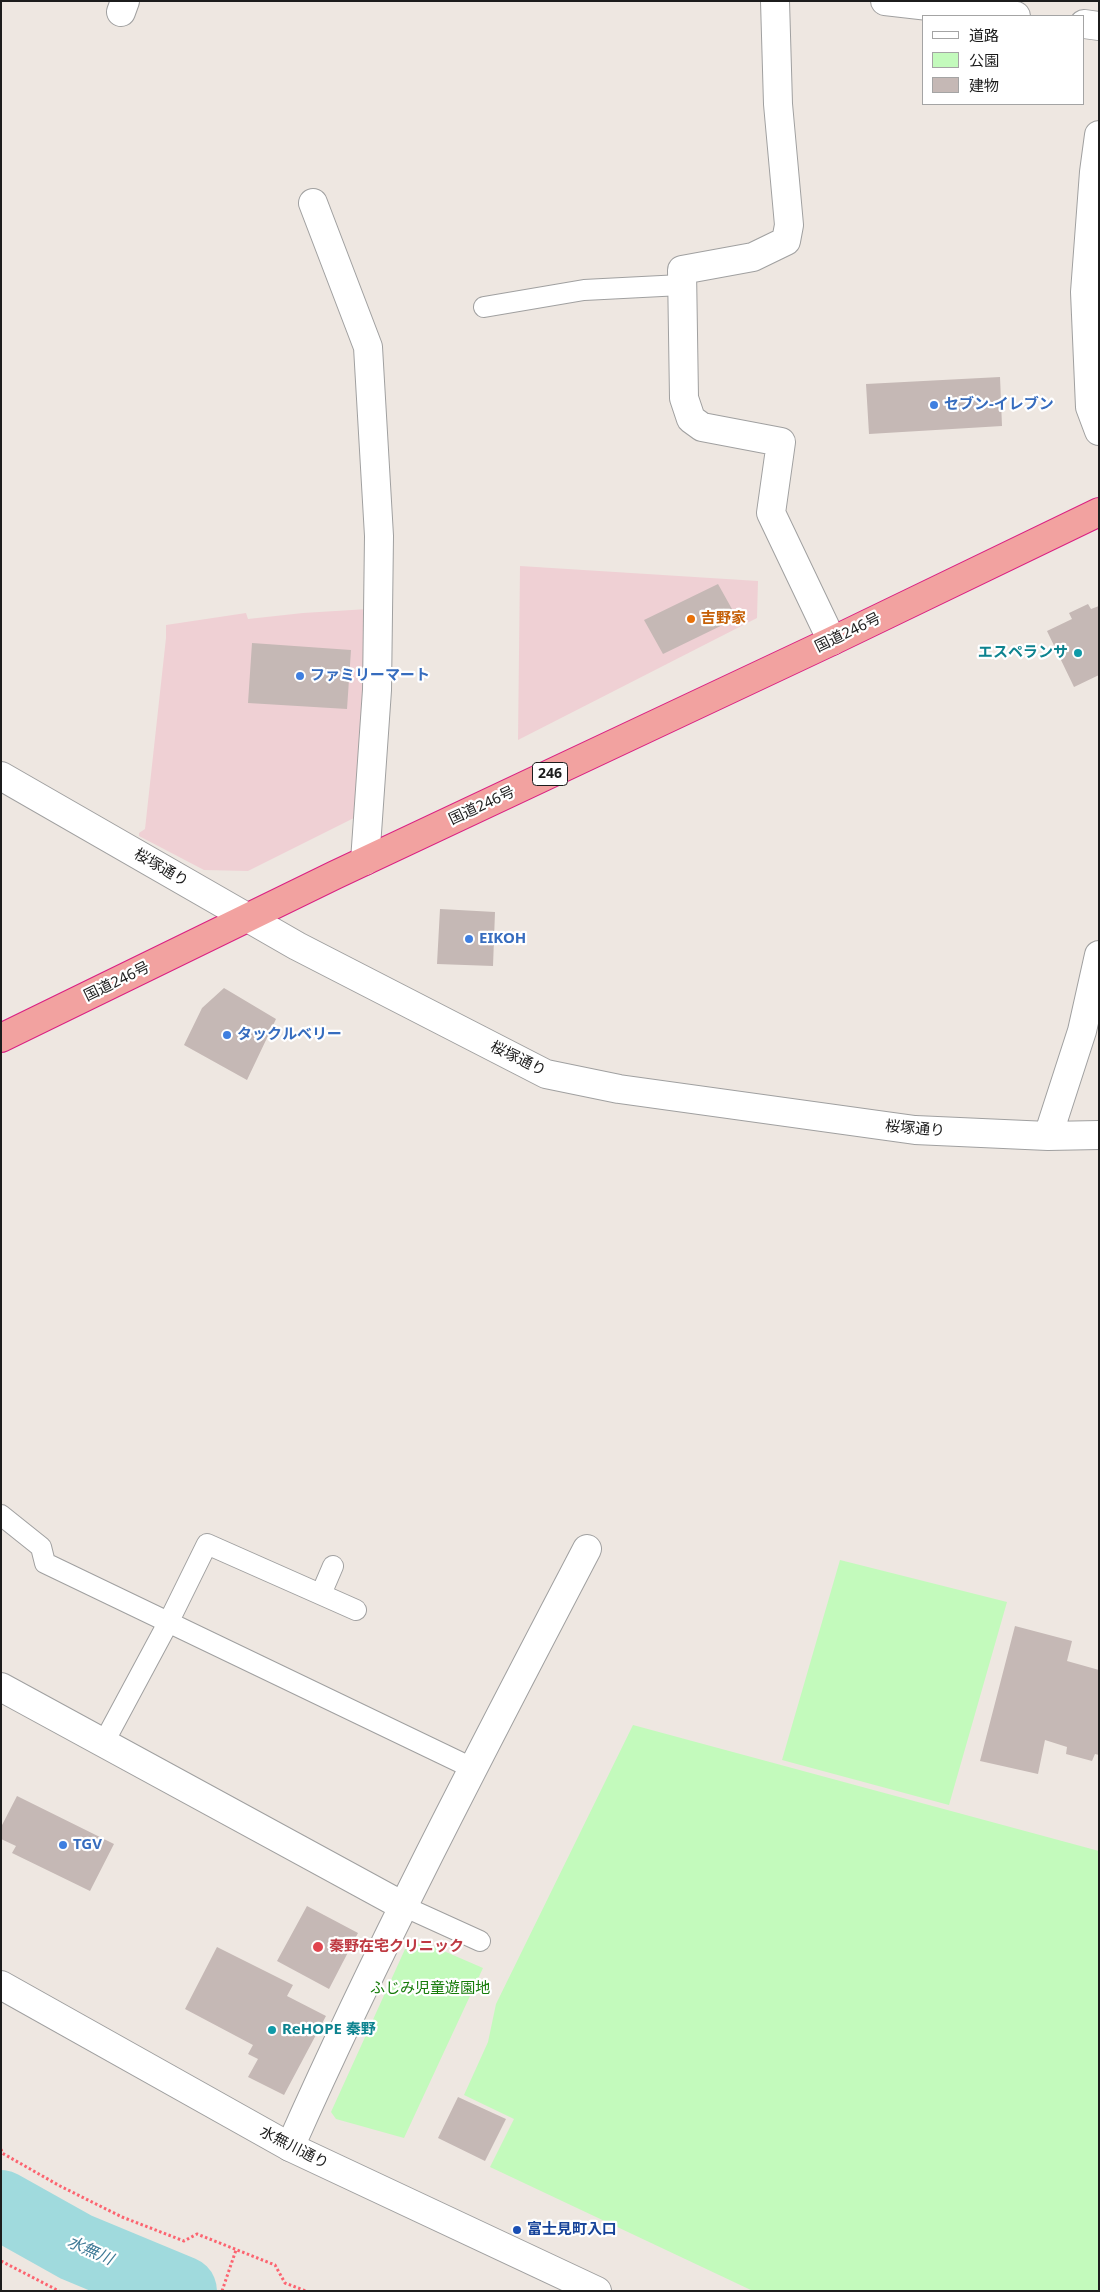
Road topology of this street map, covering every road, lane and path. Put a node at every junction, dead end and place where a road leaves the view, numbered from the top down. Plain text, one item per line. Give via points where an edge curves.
1 (775, 1) edge
2 (885, 1) edge
3 (1007, 15) edge
4 (1085, 24) edge
5 (1099, 26) edge
6 (1099, 135) edge
7 (313, 204) dead end
8 (681, 285) junction
9 (484, 307) dead end
10 (1099, 431) edge
11 (1099, 512) edge
12 (832, 641) junction
13 (1, 776) edge
14 (366, 861) junction
15 (247, 918) junction
16 (1099, 955) edge
17 (1, 1038) edge
18 (1048, 1136) junction
19 (1099, 1136) edge
20 (1, 1515) edge
21 (587, 1549) dead end
22 (333, 1566) dead end
23 (321, 1594) junction
24 (356, 1610) dead end
25 (168, 1622) junction
26 (1, 1687) edge
27 (102, 1744) junction
28 (472, 1768) junction
29 (403, 1906) junction
30 (480, 1941) dead end
31 (1, 1985) edge
32 (290, 2148) junction
33 (1, 2149) edge
34 (236, 2250) junction
35 (1, 2261) edge
36 (59, 2291) edge
37 (222, 2291) edge
38 (306, 2291) edge
39 (597, 2291) edge

1 - 8 street via 778,104 789,225 786,241 753,257 682,270
2 - 3 street
4 - 5 street
6 - 10 street via 1085,292 1090,407
7 - 14 street via 368,347 379,536 377,690
8 - 9 lane via 584,290
8 - 12 street via 684,398 691,419 702,427 781,442 771,513
11 - 12 highway, 国道246号 / 246
12 - 14 highway, 国道246号 / 246
13 - 15 street, 桜塚通り
14 - 15 highway, 国道246号 / 246
15 - 17 highway, 国道246号 / 246
15 - 18 street, 桜塚通り via 546,1074 619,1089 916,1130
16 - 18 street via 1082,1031
18 - 19 street, 桜塚通り
20 - 25 lane via 41,1547 45,1563
21 - 28 street
22 - 23 lane
23 - 24 lane
23 - 25 lane via 207,1544
25 - 27 lane
25 - 28 lane
26 - 27 street
27 - 29 street
28 - 29 street
29 - 30 lane
29 - 32 street
31 - 32 street, 水無川通り
32 - 39 street, 水無川通り
33 - 34 path via 2,2153 60,2186 122,2217 184,2241 197,2234
34 - 37 path
34 - 38 path via 275,2264 285,2283
35 - 36 path

